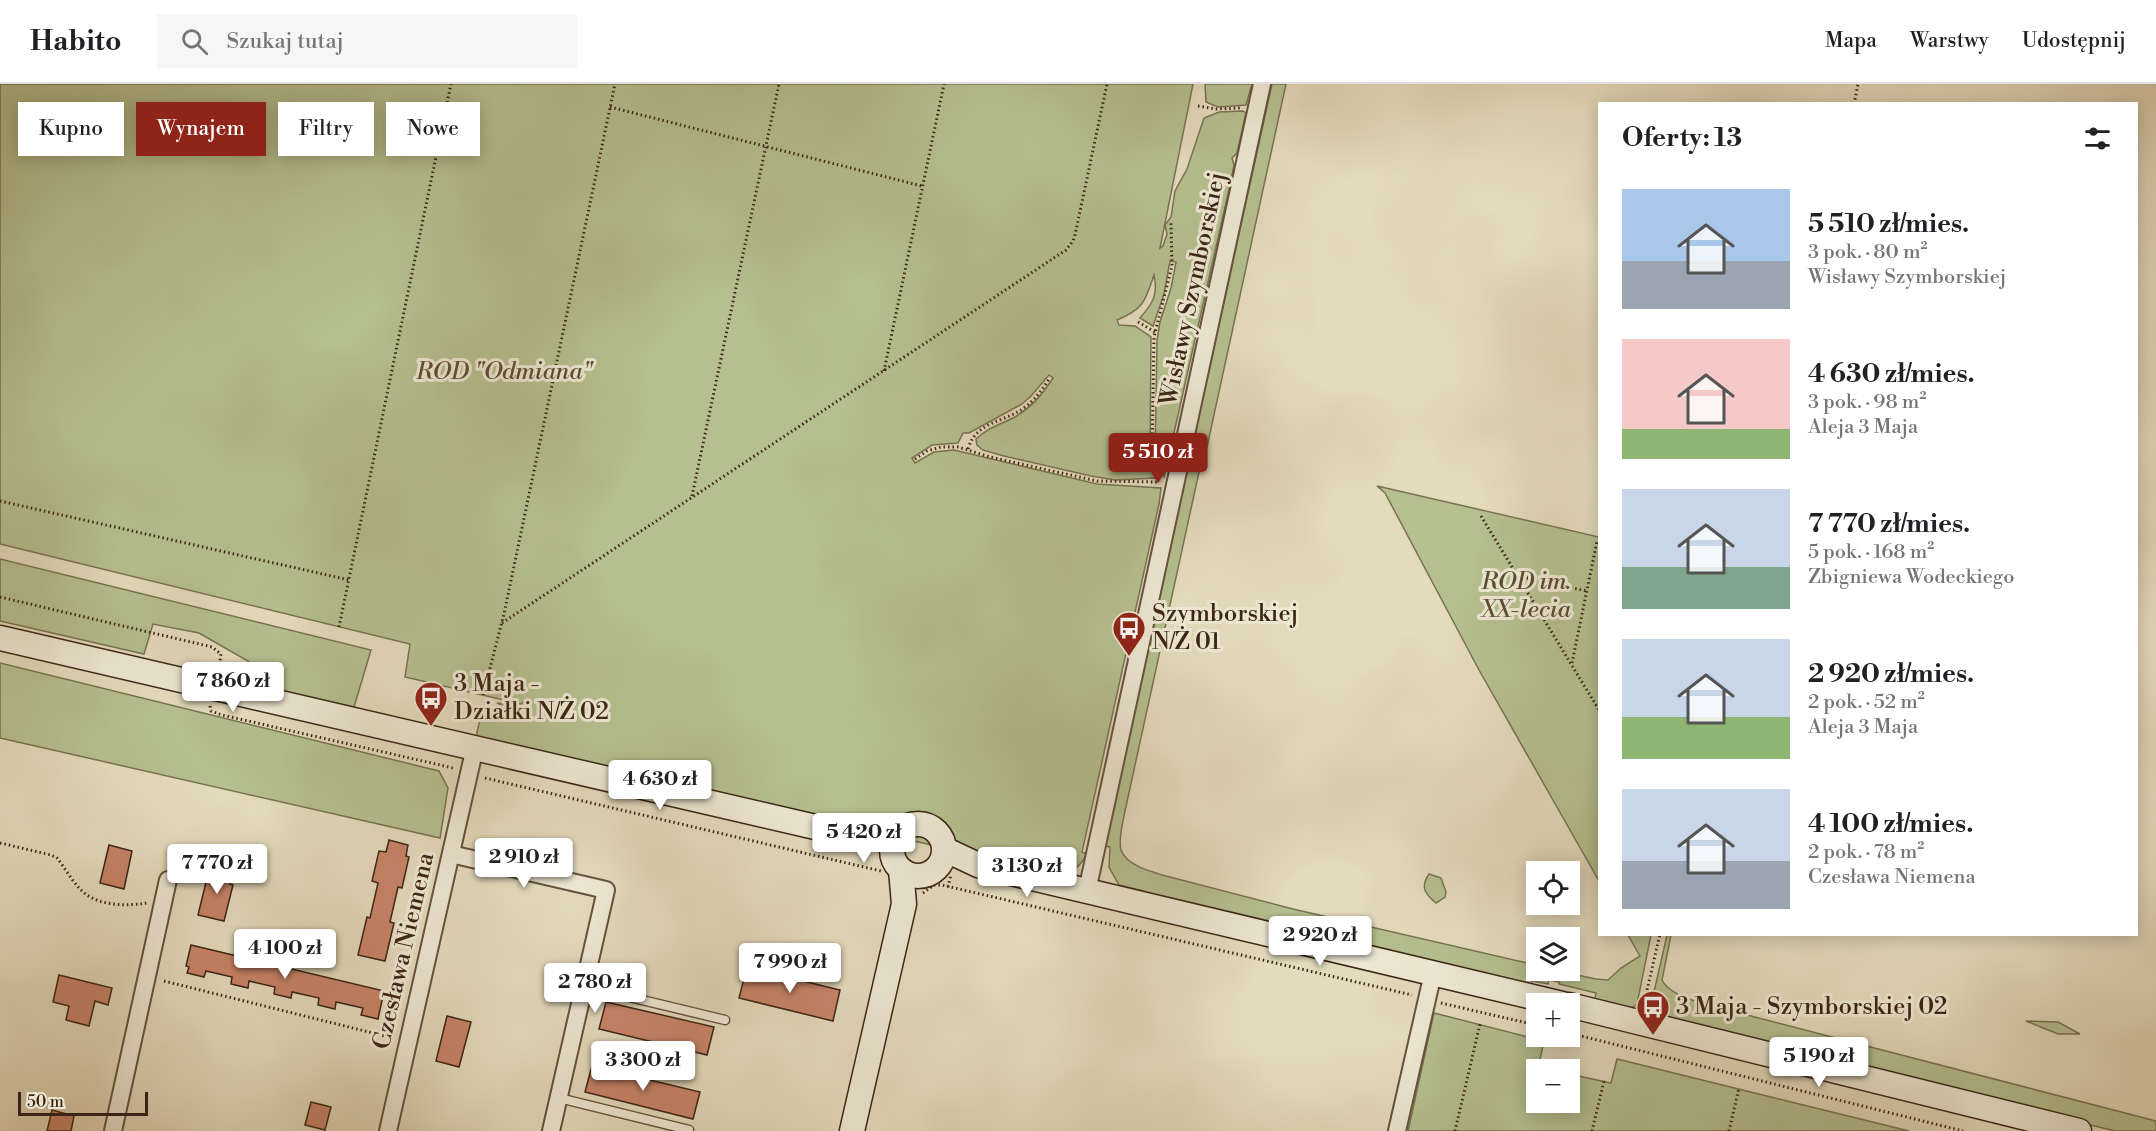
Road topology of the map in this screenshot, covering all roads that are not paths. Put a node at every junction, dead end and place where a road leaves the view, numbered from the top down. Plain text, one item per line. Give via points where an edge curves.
1 (1262, 84) edge
2 (0, 638) edge
3 (475, 747) junction
4 (451, 854) junction
5 (893, 859) junction
6 (934, 878) junction
7 (168, 880) dead end
8 (1087, 891) junction
9 (1433, 973) junction
10 (584, 986) junction
11 (1526, 995) edge
12 (1580, 1008) edge
13 (725, 1020) dead end
14 (559, 1098) junction
15 (689, 1130) edge
16 (113, 1131) edge
17 (388, 1131) edge
18 (551, 1131) edge
19 (852, 1131) edge
20 (1396, 1131) edge
21 (2079, 1131) edge

1 - 8 street, Wisławy Szymborskiej
2 - 3 street
3 - 4 street, Czesława Niemena
3 - 5 street via 854,836
4 - 10 street via 606,890
4 - 17 street, Czesława Niemena
5 - 6 street
5 - 6 street via 907,826 924,825 938,834
6 - 8 street via 978,865
6 - 19 street
7 - 16 street
8 - 9 street
9 - 11 street
9 - 20 street
10 - 13 lane
10 - 14 street
12 - 21 street
14 - 15 lane
14 - 18 street

